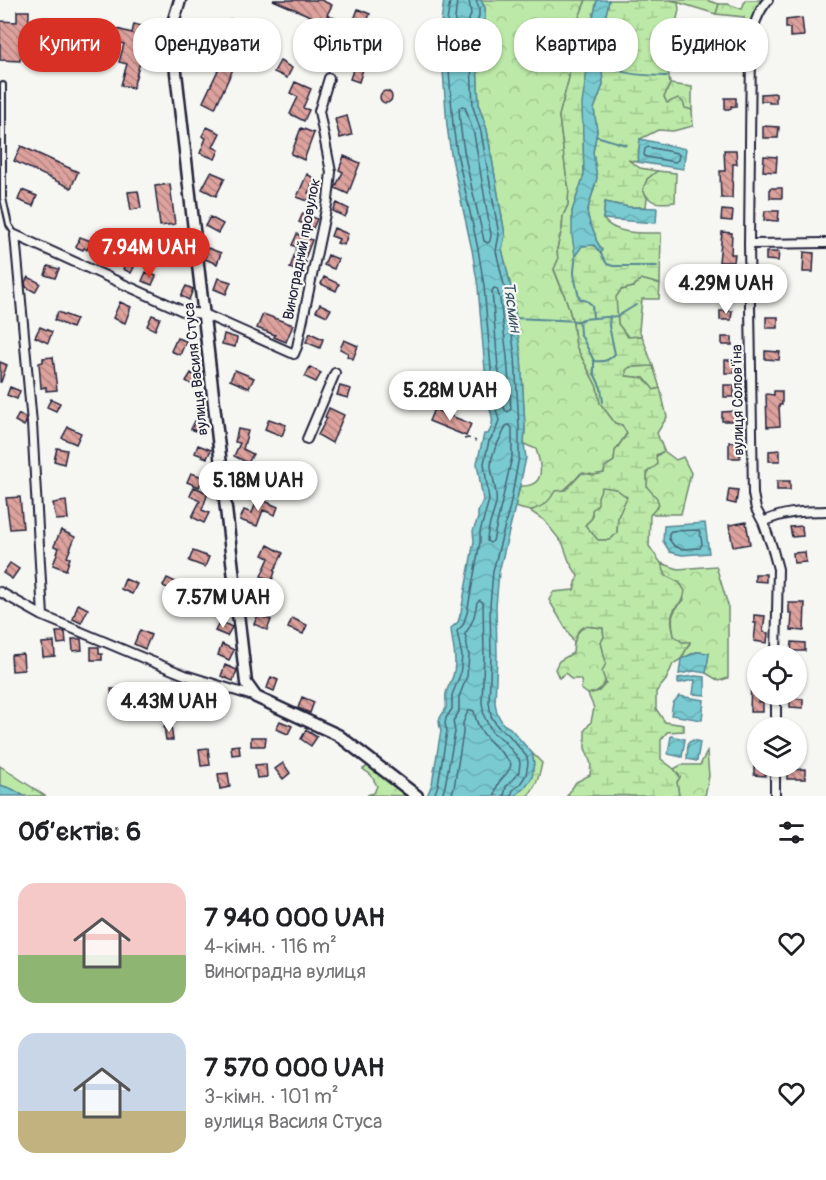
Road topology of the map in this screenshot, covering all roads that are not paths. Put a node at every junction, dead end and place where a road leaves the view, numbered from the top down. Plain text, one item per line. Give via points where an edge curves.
1 (180, 0) edge
2 (768, 0) edge
3 (329, 78) dead end
4 (3, 86) dead end
5 (15, 235) junction
6 (826, 243) edge
7 (749, 244) junction
8 (204, 314) junction
9 (335, 373) dead end
10 (307, 439) dead end
11 (826, 511) edge
12 (763, 522) junction
13 (0, 592) edge
14 (43, 616) junction
15 (777, 645) edge
16 (256, 697) junction
17 (775, 777) edge
18 (417, 796) edge
19 (775, 796) edge

1 - 8 street, вулиця Василя Стуса via 171,29
2 - 7 street, вулиця Солов'їна via 751,38
3 - 8 street, Виноградний провулок via 319,111 331,172 328,200 294,354
4 - 5 lane via 3,198
5 - 8 street via 185,312
5 - 14 street via 32,423
6 - 7 street
7 - 12 street, вулиця Солов'їна via 753,494
8 - 16 street, вулиця Василя Стуса via 245,678
9 - 10 street
11 - 12 street via 789,512
12 - 15 street, вулиця Солов'їна via 778,569
13 - 14 street
14 - 16 street via 185,675
16 - 18 street via 338,735
17 - 19 street

